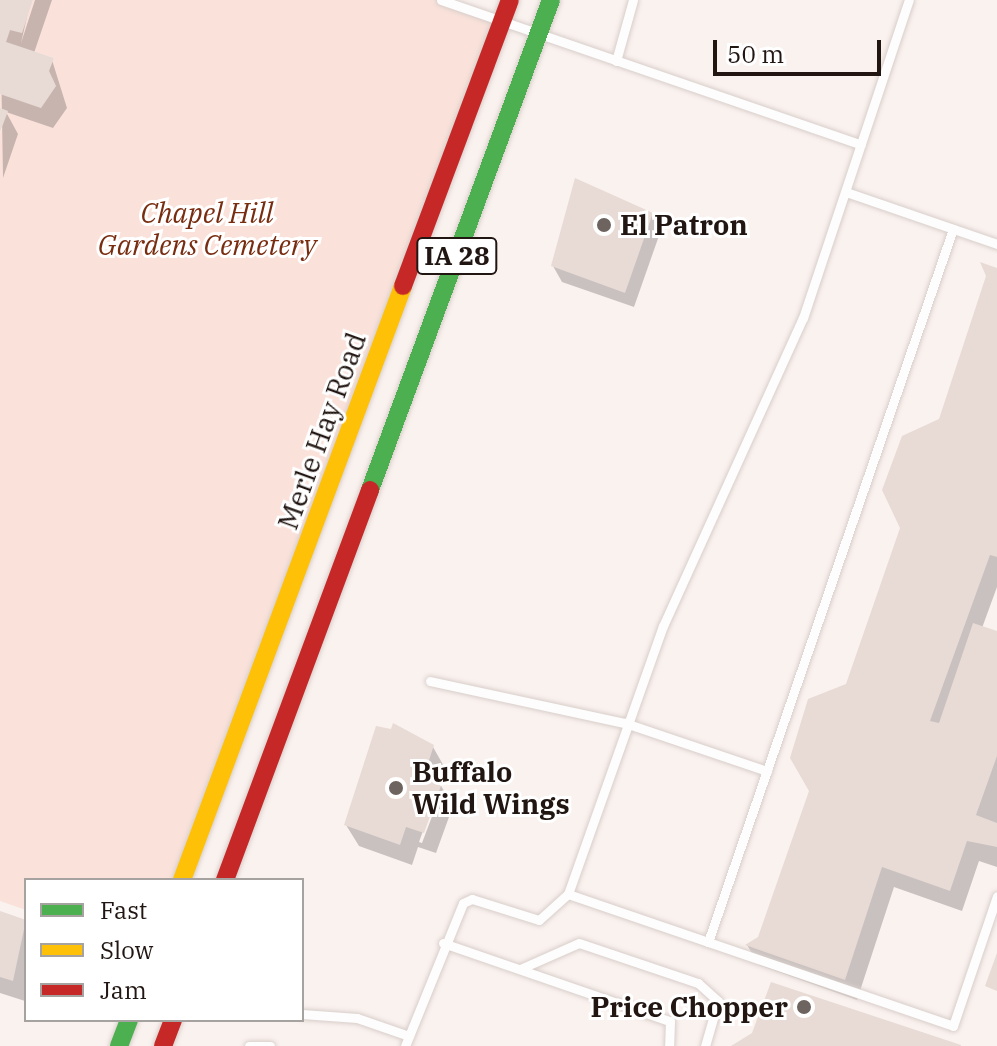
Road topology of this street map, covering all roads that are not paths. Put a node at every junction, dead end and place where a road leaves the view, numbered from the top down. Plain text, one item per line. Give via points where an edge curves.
1 (441, 0) edge
2 (510, 0) edge
3 (551, 0) edge
4 (633, 0) edge
5 (909, 0) edge
6 (509, 24) junction
7 (539, 35) junction
8 (616, 61) junction
9 (861, 145) junction
10 (846, 192) junction
11 (953, 229) junction
12 (997, 244) edge
13 (430, 681) dead end
14 (625, 723) junction
15 (767, 771) junction
16 (183, 878) edge
17 (226, 878) edge
18 (568, 894) junction
19 (997, 896) edge
20 (708, 942) junction
21 (443, 943) junction
22 (520, 969) junction
23 (304, 1014) edge
24 (128, 1022) edge
25 (172, 1022) edge
26 (407, 1041) edge
27 (119, 1046) edge
28 (163, 1046) edge
29 (249, 1046) edge
30 (270, 1046) edge
31 (669, 1046) edge
32 (705, 1046) edge

1 - 6 lane
2 - 6 main road, Merle Hay Road / IA 28
3 - 7 main road, IA 28
4 - 8 lane
5 - 9 lane
6 - 7 lane
6 - 16 main road, Merle Hay Road / IA 28
7 - 8 lane
7 - 17 main road, IA 28
8 - 9 lane
9 - 10 lane
10 - 11 lane
10 - 14 lane via 779,381
11 - 12 lane
11 - 15 lane
13 - 14 lane
14 - 15 lane
14 - 18 lane
15 - 20 lane
18 - 20 lane
18 - 21 lane via 539,920 472,899 454,914
19 - 20 lane via 953,1026
21 - 22 lane
21 - 26 lane
22 - 31 lane via 670,1021
22 - 32 lane via 579,943 698,983 718,1001
23 - 26 lane via 357,1018
24 - 27 main road
25 - 28 main road
29 - 30 lane

